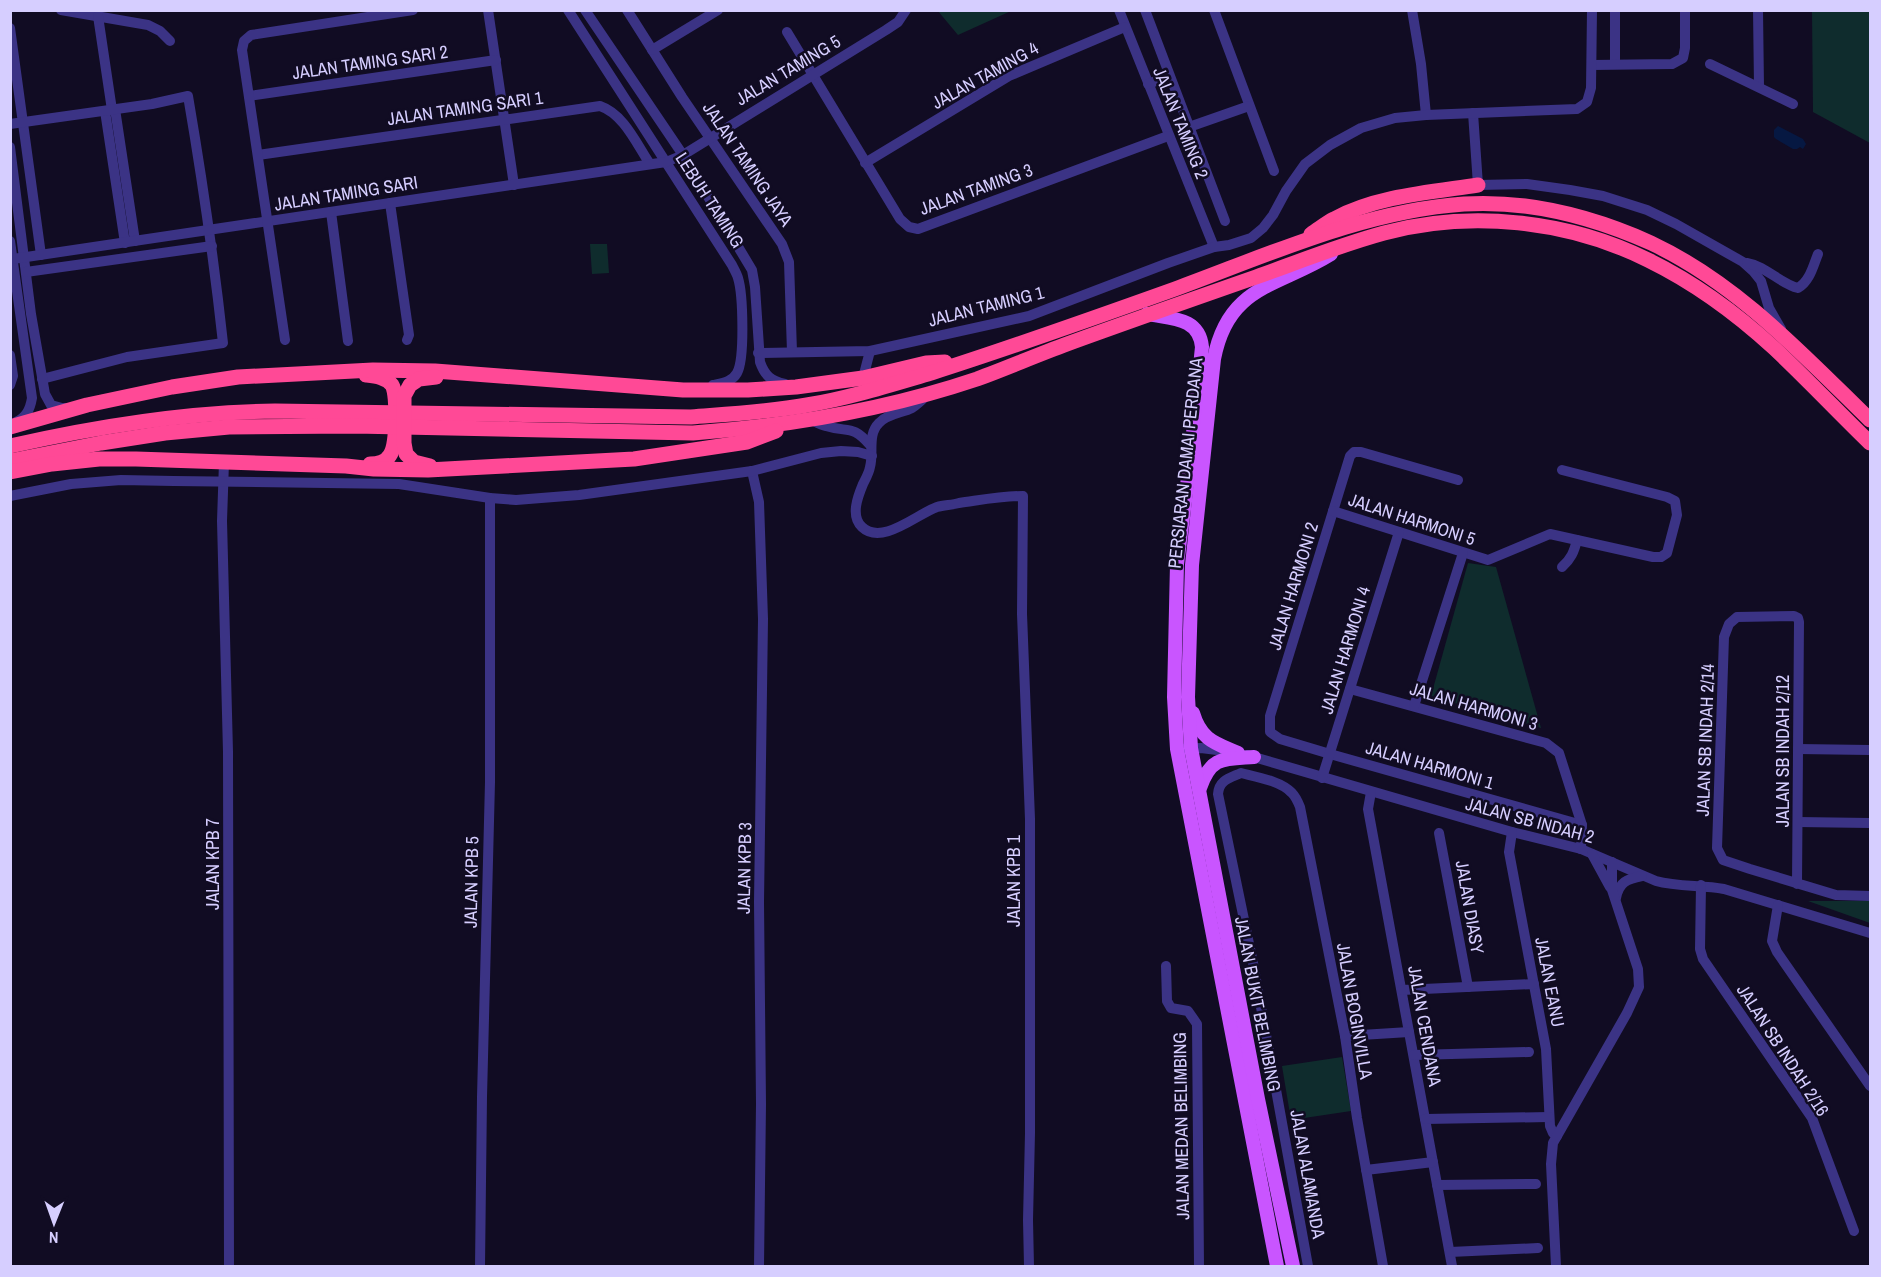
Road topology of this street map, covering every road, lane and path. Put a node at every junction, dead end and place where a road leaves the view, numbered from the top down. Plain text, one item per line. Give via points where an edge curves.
1 (61, 10) edge
2 (413, 10) edge
3 (488, 10) edge
4 (568, 10) edge
5 (585, 10) edge
6 (627, 10) edge
7 (718, 10) edge
8 (906, 10) edge
9 (1119, 10) edge
10 (1145, 10) edge
11 (1214, 10) edge
12 (1412, 10) edge
13 (1592, 10) edge
14 (1615, 10) edge
15 (1685, 10) edge
16 (1758, 10) edge
17 (98, 16) junction
18 (1125, 27) junction
19 (10, 28) edge
20 (786, 32) dead end
21 (170, 41) dead end
22 (652, 50) junction
23 (496, 60) junction
24 (1615, 64) junction
25 (1710, 64) dead end
26 (1592, 65) junction
27 (812, 75) junction
28 (1169, 75) junction
29 (1148, 84) junction
30 (1760, 87) junction
31 (249, 96) junction
32 (1794, 104) dead end
33 (1249, 106) junction
34 (110, 110) junction
35 (1473, 113) junction
36 (1426, 115) junction
37 (505, 119) junction
38 (24, 122) junction
39 (10, 124) edge
40 (1189, 127) junction
41 (1168, 136) junction
42 (710, 138) junction
43 (10, 147) edge
44 (258, 155) junction
45 (684, 155) junction
46 (666, 162) junction
47 (866, 163) junction
48 (650, 164) junction
49 (1274, 171) dead end
50 (514, 185) junction
51 (1478, 185) junction
52 (390, 203) junction
53 (331, 212) junction
54 (267, 221) junction
55 (1225, 221) dead end
56 (210, 230) junction
57 (10, 241) edge
58 (130, 242) junction
59 (1299, 243) junction
60 (212, 246) junction
61 (1214, 247) junction
62 (1341, 248) junction
63 (1818, 254) dead end
64 (41, 255) junction
65 (18, 259) junction
66 (1743, 262) junction
67 (26, 272) junction
68 (1778, 279) junction
69 (1763, 290) junction
70 (1148, 314) junction
71 (21, 316) edge
72 (1784, 335) junction
73 (285, 340) dead end
74 (407, 340) dead end
75 (348, 341) dead end
76 (870, 351) junction
77 (792, 352) junction
78 (758, 353) junction
79 (10, 355) edge
80 (972, 360) junction
81 (327, 371) junction
82 (459, 374) junction
83 (863, 378) junction
84 (42, 379) junction
85 (10, 385) edge
86 (796, 387) junction
87 (683, 390) junction
88 (931, 392) junction
89 (87, 405) junction
90 (355, 419) junction
91 (812, 420) junction
92 (1870, 420) edge
93 (459, 422) junction
94 (789, 424) junction
95 (10, 426) edge
96 (1870, 443) edge
97 (10, 446) edge
98 (871, 450) junction
99 (10, 461) edge
100 (224, 462) junction
101 (346, 466) junction
102 (454, 469) junction
103 (1562, 470) dead end
104 (752, 471) junction
105 (10, 472) edge
106 (1458, 480) dead end
107 (223, 482) junction
108 (10, 496) edge
109 (490, 498) junction
110 (1333, 511) junction
111 (1399, 532) junction
112 (1577, 540) junction
113 (1463, 552) junction
114 (1562, 567) dead end
115 (1731, 620) joint
116 (1350, 689) junction
117 (1188, 697) junction
118 (1414, 706) junction
119 (1270, 732) joint
120 (1191, 748) junction
121 (1177, 749) junction
122 (1798, 749) junction
123 (1870, 750) edge
124 (1238, 753) junction
125 (1330, 754) junction
126 (1254, 758) junction
127 (1271, 763) junction
128 (1322, 778) junction
129 (1266, 780) junction
130 (1200, 789) junction
131 (1371, 792) junction
132 (1798, 822) junction
133 (1870, 823) edge
134 (1582, 825) junction
135 (1512, 832) junction
136 (1439, 833) dead end
137 (1586, 851) junction
138 (1612, 862) junction
139 (1642, 876) junction
140 (1797, 884) junction
141 (1701, 885) junction
142 (1614, 895) junction
143 (1870, 896) edge
144 (1778, 905) junction
145 (1870, 933) edge
146 (1166, 966) dead end
147 (1534, 984) junction
148 (1468, 987) junction
149 (1402, 990) junction
150 (1409, 1032) junction
151 (1345, 1036) junction
152 (1529, 1052) dead end
153 (1414, 1055) junction
154 (1870, 1086) edge
155 (1549, 1117) junction
156 (1425, 1119) junction
157 (1557, 1136) junction
158 (1433, 1162) junction
159 (1366, 1170) junction
160 (1536, 1184) dead end
161 (1437, 1185) junction
162 (1854, 1232) dead end
163 (1538, 1248) dead end
164 (1450, 1252) junction
165 (229, 1266) edge
166 (480, 1266) edge
167 (759, 1266) edge
168 (1029, 1266) edge
169 (1199, 1266) edge
170 (1277, 1266) edge
171 (1293, 1266) edge
172 (1308, 1266) edge
173 (1383, 1266) edge
174 (1452, 1266) edge
175 (1556, 1266) edge

1 - 17 street
2 - 31 street via 251,35 244,41 242,51
3 - 23 street
4 - 46 street, LEBUH TAMING
5 - 45 street, LEBUH TAMING
6 - 22 street, JALAN TAMING JAYA
7 - 22 street
8 - 27 street, JALAN TAMING 5 via 898,22
9 - 18 street, JALAN TAMING 2
10 - 28 street
11 - 33 street
12 - 36 street
13 - 26 street, JALAN TAMING 1
14 - 24 street
15 - 24 street via 1683,58 1672,64
16 - 30 street
17 - 21 street via 148,25
17 - 34 street
18 - 29 street, JALAN TAMING 2
18 - 47 street, JALAN TAMING 4 via 1009,76
19 - 38 street
20 - 27 street, JALAN TAMING 3
22 - 42 street, JALAN TAMING JAYA
23 - 31 street, JALAN TAMING SARI 2
23 - 37 street
24 - 26 street
25 - 30 street
26 - 35 street, JALAN TAMING 1 via 1587,102 1578,109
27 - 42 street, JALAN TAMING 5
27 - 47 street, JALAN TAMING 3
28 - 29 street
28 - 40 street
29 - 41 street, JALAN TAMING 2
30 - 32 street
31 - 44 street
33 - 40 street
33 - 49 street
34 - 38 street
34 - 56 street via 188,96
34 - 58 street
35 - 36 street, JALAN TAMING 1
35 - 51 street
36 - 61 street, JALAN TAMING 1 via 1395,118 1361,128 1330,145 1305,164 1263,228 1251,238
37 - 44 street, JALAN TAMING SARI 1
37 - 48 street, JALAN TAMING SARI 1 via 608,108 621,120
37 - 50 street
38 - 39 street
38 - 64 street
40 - 55 street
41 - 47 street, JALAN TAMING 3 via 918,229 900,219
41 - 61 street, JALAN TAMING 2
42 - 45 street, JALAN TAMING 5
42 - 77 street, JALAN TAMING JAYA via 782,244 789,262
43 - 65 street
44 - 54 street
45 - 46 street, JALAN TAMING SARI
45 - 78 street, LEBUH TAMING via 752,270
46 - 48 street, JALAN TAMING SARI
46 - 87 street, LEBUH TAMING via 732,265 740,288 742,352 737,374 726,382
48 - 50 street, JALAN TAMING SARI
50 - 52 street, JALAN TAMING SARI
51 - 59 highway via 1386,200 1358,209 1334,218
51 - 66 street via 1527,184 1603,196 1647,210
52 - 53 street, JALAN TAMING SARI
52 - 74 street
53 - 54 street, JALAN TAMING SARI
53 - 75 street
54 - 56 street, JALAN TAMING SARI
54 - 73 street
56 - 58 street, JALAN TAMING SARI
56 - 60 street
57 - 65 street
58 - 64 street, JALAN TAMING SARI
59 - 72 highway via 1430,207 1513,205 1548,210 1589,219 1653,244 1738,297
59 - 80 highway
60 - 67 street
60 - 84 street via 223,342 127,357
61 - 76 street, JALAN TAMING 1 via 1029,316
62 - 70 highway
62 - 96 highway via 1384,233 1468,221 1545,226 1613,245 1680,277 1728,310 1773,348
62 - 117 main road, PERSIARAN DAMAI PERDANA via 1244,300 1216,346 1191,565
63 - 68 street via 1805,284 1798,288
64 - 65 street, JALAN TAMING SARI
65 - 67 street
65 - 71 street
66 - 68 street via 1755,264
66 - 69 street via 1761,281
67 - 71 street
68 - 69 street via 1770,281
69 - 72 street
70 - 88 highway via 977,379
70 - 121 main road, PERSIARAN DAMAI PERDANA via 1191,324 1202,347 1177,564
71 - 84 street
71 - 95 street via 32,398 30,409
72 - 92 highway
76 - 77 street, JALAN TAMING 1
76 - 83 street
77 - 78 street, JALAN TAMING 1
78 - 86 street, LEBUH TAMING via 764,373 774,381
79 - 85 street
80 - 83 highway via 926,363
80 - 93 highway via 864,393 746,413
81 - 82 highway
81 - 89 highway via 238,376
81 - 101 highway via 382,378 391,385 395,396 391,454 376,464
82 - 87 highway
82 - 102 highway via 419,379 404,396 406,454 414,462
83 - 86 highway
84 - 89 street via 51,405
86 - 87 highway
88 - 91 highway
88 - 98 street via 913,407 879,423 872,436
89 - 95 highway
90 - 93 highway
90 - 97 highway via 227,412 163,417
90 - 99 highway via 197,430 101,442
91 - 94 highway
91 - 98 street via 854,430
93 - 94 highway via 693,433
94 - 102 highway via 747,442 634,459
98 - 104 street via 821,453
98 - 168 street, JALAN KPB 1 via 870,468 856,507 859,525 867,531 885,532 937,507 1023,496 1022,614 1029,819
100 - 101 highway
100 - 105 highway via 99,459
100 - 107 street, JALAN KPB 7
101 - 102 highway
103 - 112 street, JALAN HARMONI 5 via 1675,501 1677,515 1666,553 1661,556
104 - 109 street via 579,495
104 - 167 street, JALAN KPB 3 via 759,502 763,619
106 - 110 street, JALAN HARMONI 2 via 1354,452
107 - 108 street via 121,480 71,484
107 - 109 street via 399,484
107 - 165 street, JALAN KPB 7 via 228,740
109 - 166 street, JALAN KPB 5 via 490,782
110 - 111 street, JALAN HARMONI 5
110 - 119 street, JALAN HARMONI 2 via 1270,716
111 - 113 street, JALAN HARMONI 5
111 - 116 street, JALAN HARMONI 4
112 - 113 street, JALAN HARMONI 5 via 1550,534 1488,560
112 - 114 street via 1575,551
113 - 118 street
115 - 122 street, JALAN SB INDAH 2/12 via 1787,615 1798,618
115 - 140 street, JALAN SB INDAH 2/14 via 1724,637 1718,848 1724,860
116 - 118 street, JALAN HARMONI 3
116 - 125 street, JALAN HARMONI 4
117 - 120 main road, PERSIARAN DAMAI PERDANA
117 - 124 main road via 1203,735
118 - 134 street, JALAN HARMONI 3 via 1546,743 1559,753
119 - 125 street, JALAN HARMONI 1 via 1280,739
120 - 121 street, JALAN SB INDAH 2
120 - 124 street, JALAN SB INDAH 2
120 - 130 main road, JALAN BUKIT BELIMBING
121 - 170 main road, JALAN BUKIT BELIMBING
122 - 123 street
122 - 132 street, JALAN SB INDAH 2/12
124 - 126 street, JALAN SB INDAH 2
125 - 128 street, JALAN HARMONI 4
125 - 134 street, JALAN HARMONI 1
126 - 127 street, JALAN SB INDAH 2
126 - 130 main road via 1226,759 1214,764 1205,773
127 - 128 street, JALAN SB INDAH 2
127 - 129 street
128 - 131 street, JALAN SB INDAH 2
129 - 151 street, JALAN BOGINVILLA via 1294,794 1300,807
129 - 172 street, JALAN ALAMANDA via 1241,772 1223,781 1218,794
130 - 171 main road, JALAN BUKIT BELIMBING
131 - 135 street, JALAN SB INDAH 2
131 - 149 street, JALAN CENDANA via 1368,808
132 - 133 street
132 - 140 street, JALAN SB INDAH 2/12
134 - 137 street, JALAN HARMONI 3
135 - 137 street, JALAN SB INDAH 2
135 - 147 street, JALAN EANU via 1509,852
136 - 148 street, JALAN DIASY
137 - 138 street, JALAN SB INDAH 2
137 - 142 street
138 - 139 street, JALAN SB INDAH 2
138 - 142 street
139 - 141 street, JALAN SB INDAH 2 via 1667,884
139 - 142 street via 1628,879
140 - 143 street via 1836,895
141 - 144 street, JALAN SB INDAH 2
141 - 162 street, JALAN SB INDAH 2/16 via 1703,958 1812,1118
142 - 157 street via 1638,969 1639,987
144 - 145 street, JALAN SB INDAH 2
144 - 154 street via 1772,941 1777,952
146 - 169 street, JALAN MEDAN BELIMBING via 1167,1001 1171,1008 1188,1011 1197,1024
147 - 148 street
147 - 155 street, JALAN EANU via 1546,1049
148 - 149 street
149 - 150 street, JALAN CENDANA
150 - 151 street
150 - 153 street, JALAN CENDANA
151 - 159 street, JALAN BOGINVILLA
152 - 153 street
153 - 156 street, JALAN CENDANA
155 - 156 street
155 - 157 street, JALAN EANU
156 - 158 street, JALAN CENDANA
157 - 175 street via 1551,1152
158 - 159 street
158 - 161 street, JALAN CENDANA
159 - 173 street, JALAN BOGINVILLA
160 - 161 street
161 - 164 street, JALAN CENDANA
163 - 164 street
164 - 174 street, JALAN CENDANA

